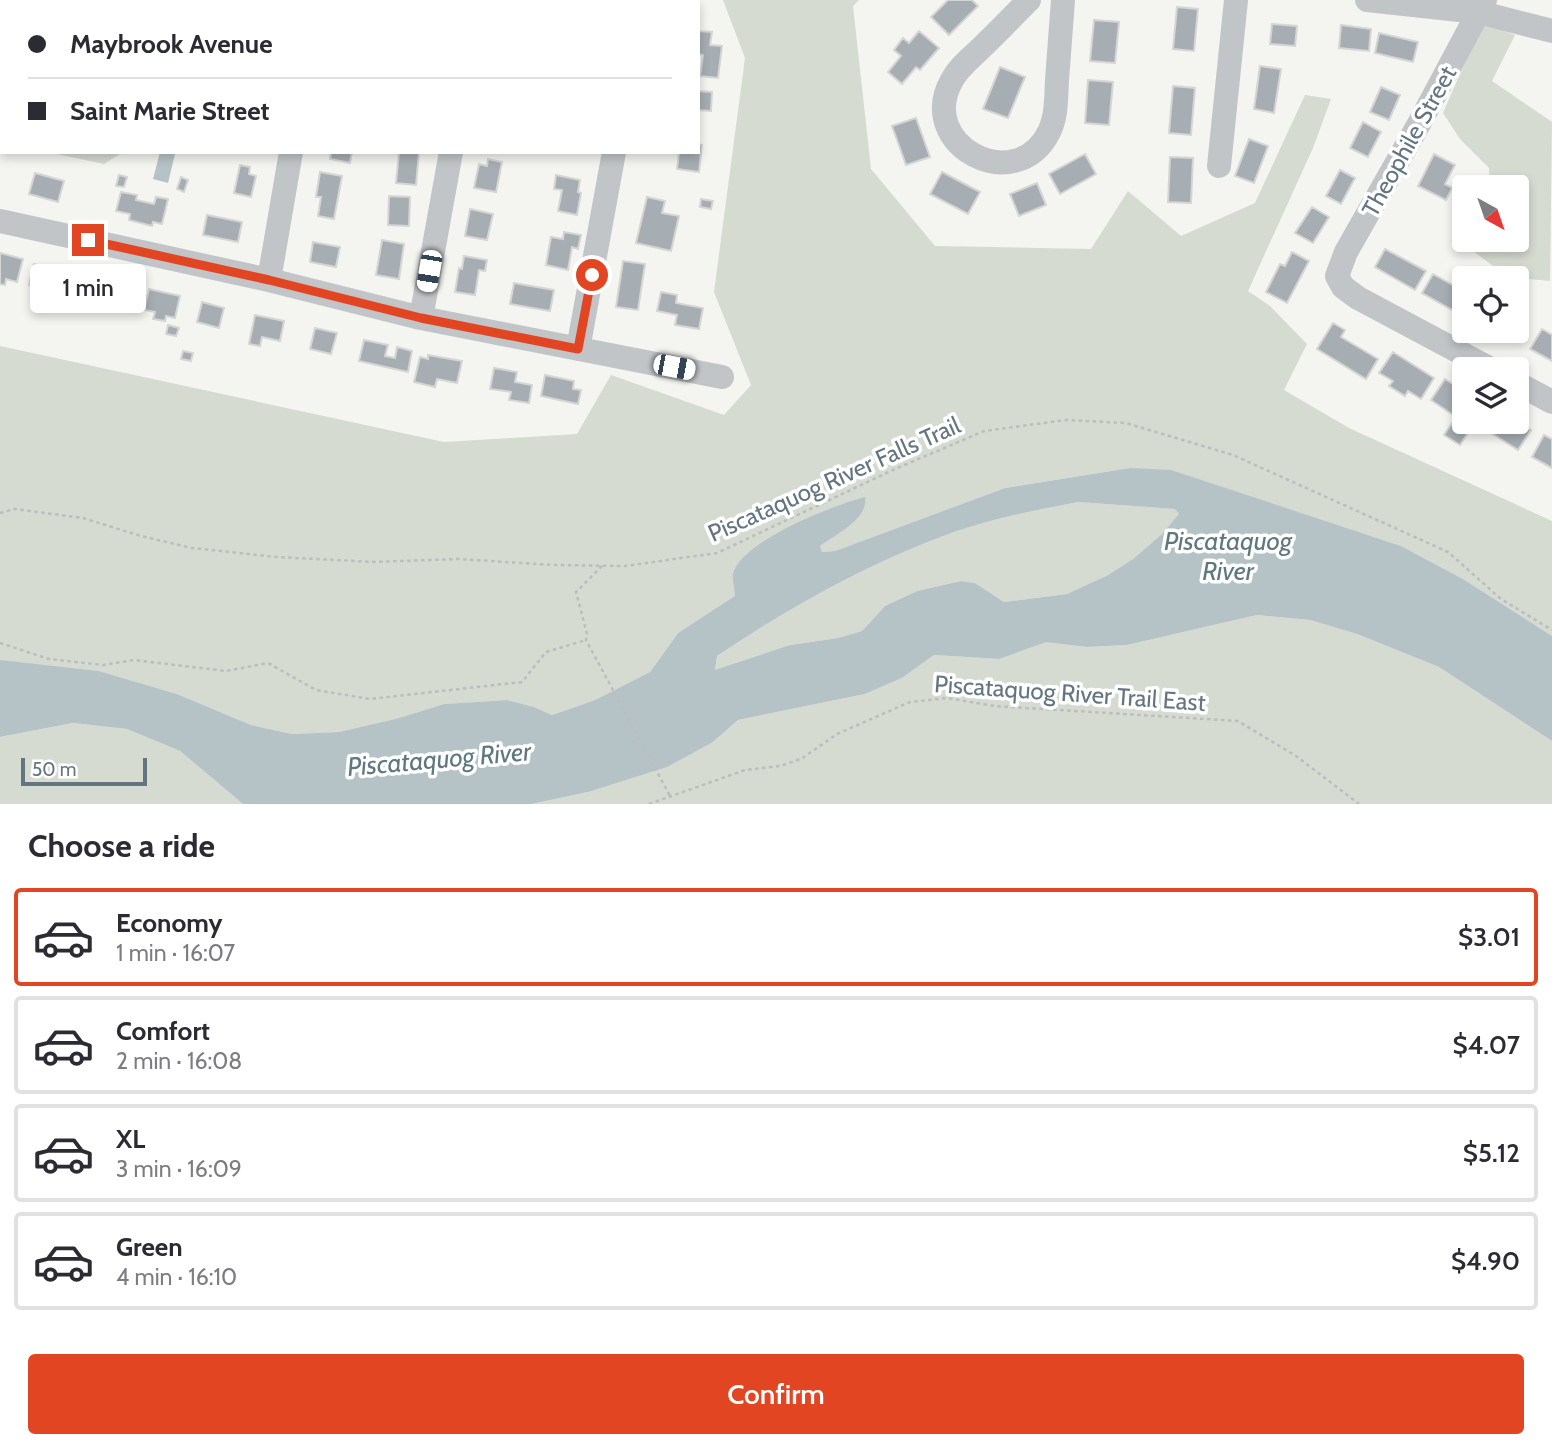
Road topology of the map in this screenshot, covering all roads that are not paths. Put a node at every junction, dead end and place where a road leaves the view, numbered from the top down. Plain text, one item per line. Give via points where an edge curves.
1 (1029, 0) edge
2 (1063, 0) edge
3 (1236, 0) edge
4 (1367, 0) edge
5 (1481, 6) edge
6 (1552, 31) edge
7 (291, 154) edge
8 (450, 154) edge
9 (614, 154) edge
10 (1219, 166) dead end
11 (0, 221) edge
12 (269, 280) junction
13 (421, 318) junction
14 (578, 349) junction
15 (1468, 357) edge
16 (722, 377) dead end
17 (1529, 390) edge
18 (1552, 402) edge

1 - 2 street via 960,69 947,90 945,115 954,139 984,160 1021,158 1048,135 1055,113
3 - 10 street
4 - 5 street
5 - 6 street
5 - 15 street, Theophile Street via 1338,269 1343,287 1357,298
7 - 12 street
8 - 13 street
9 - 14 street
11 - 12 street
12 - 13 street
13 - 14 street
14 - 16 street
17 - 18 street

